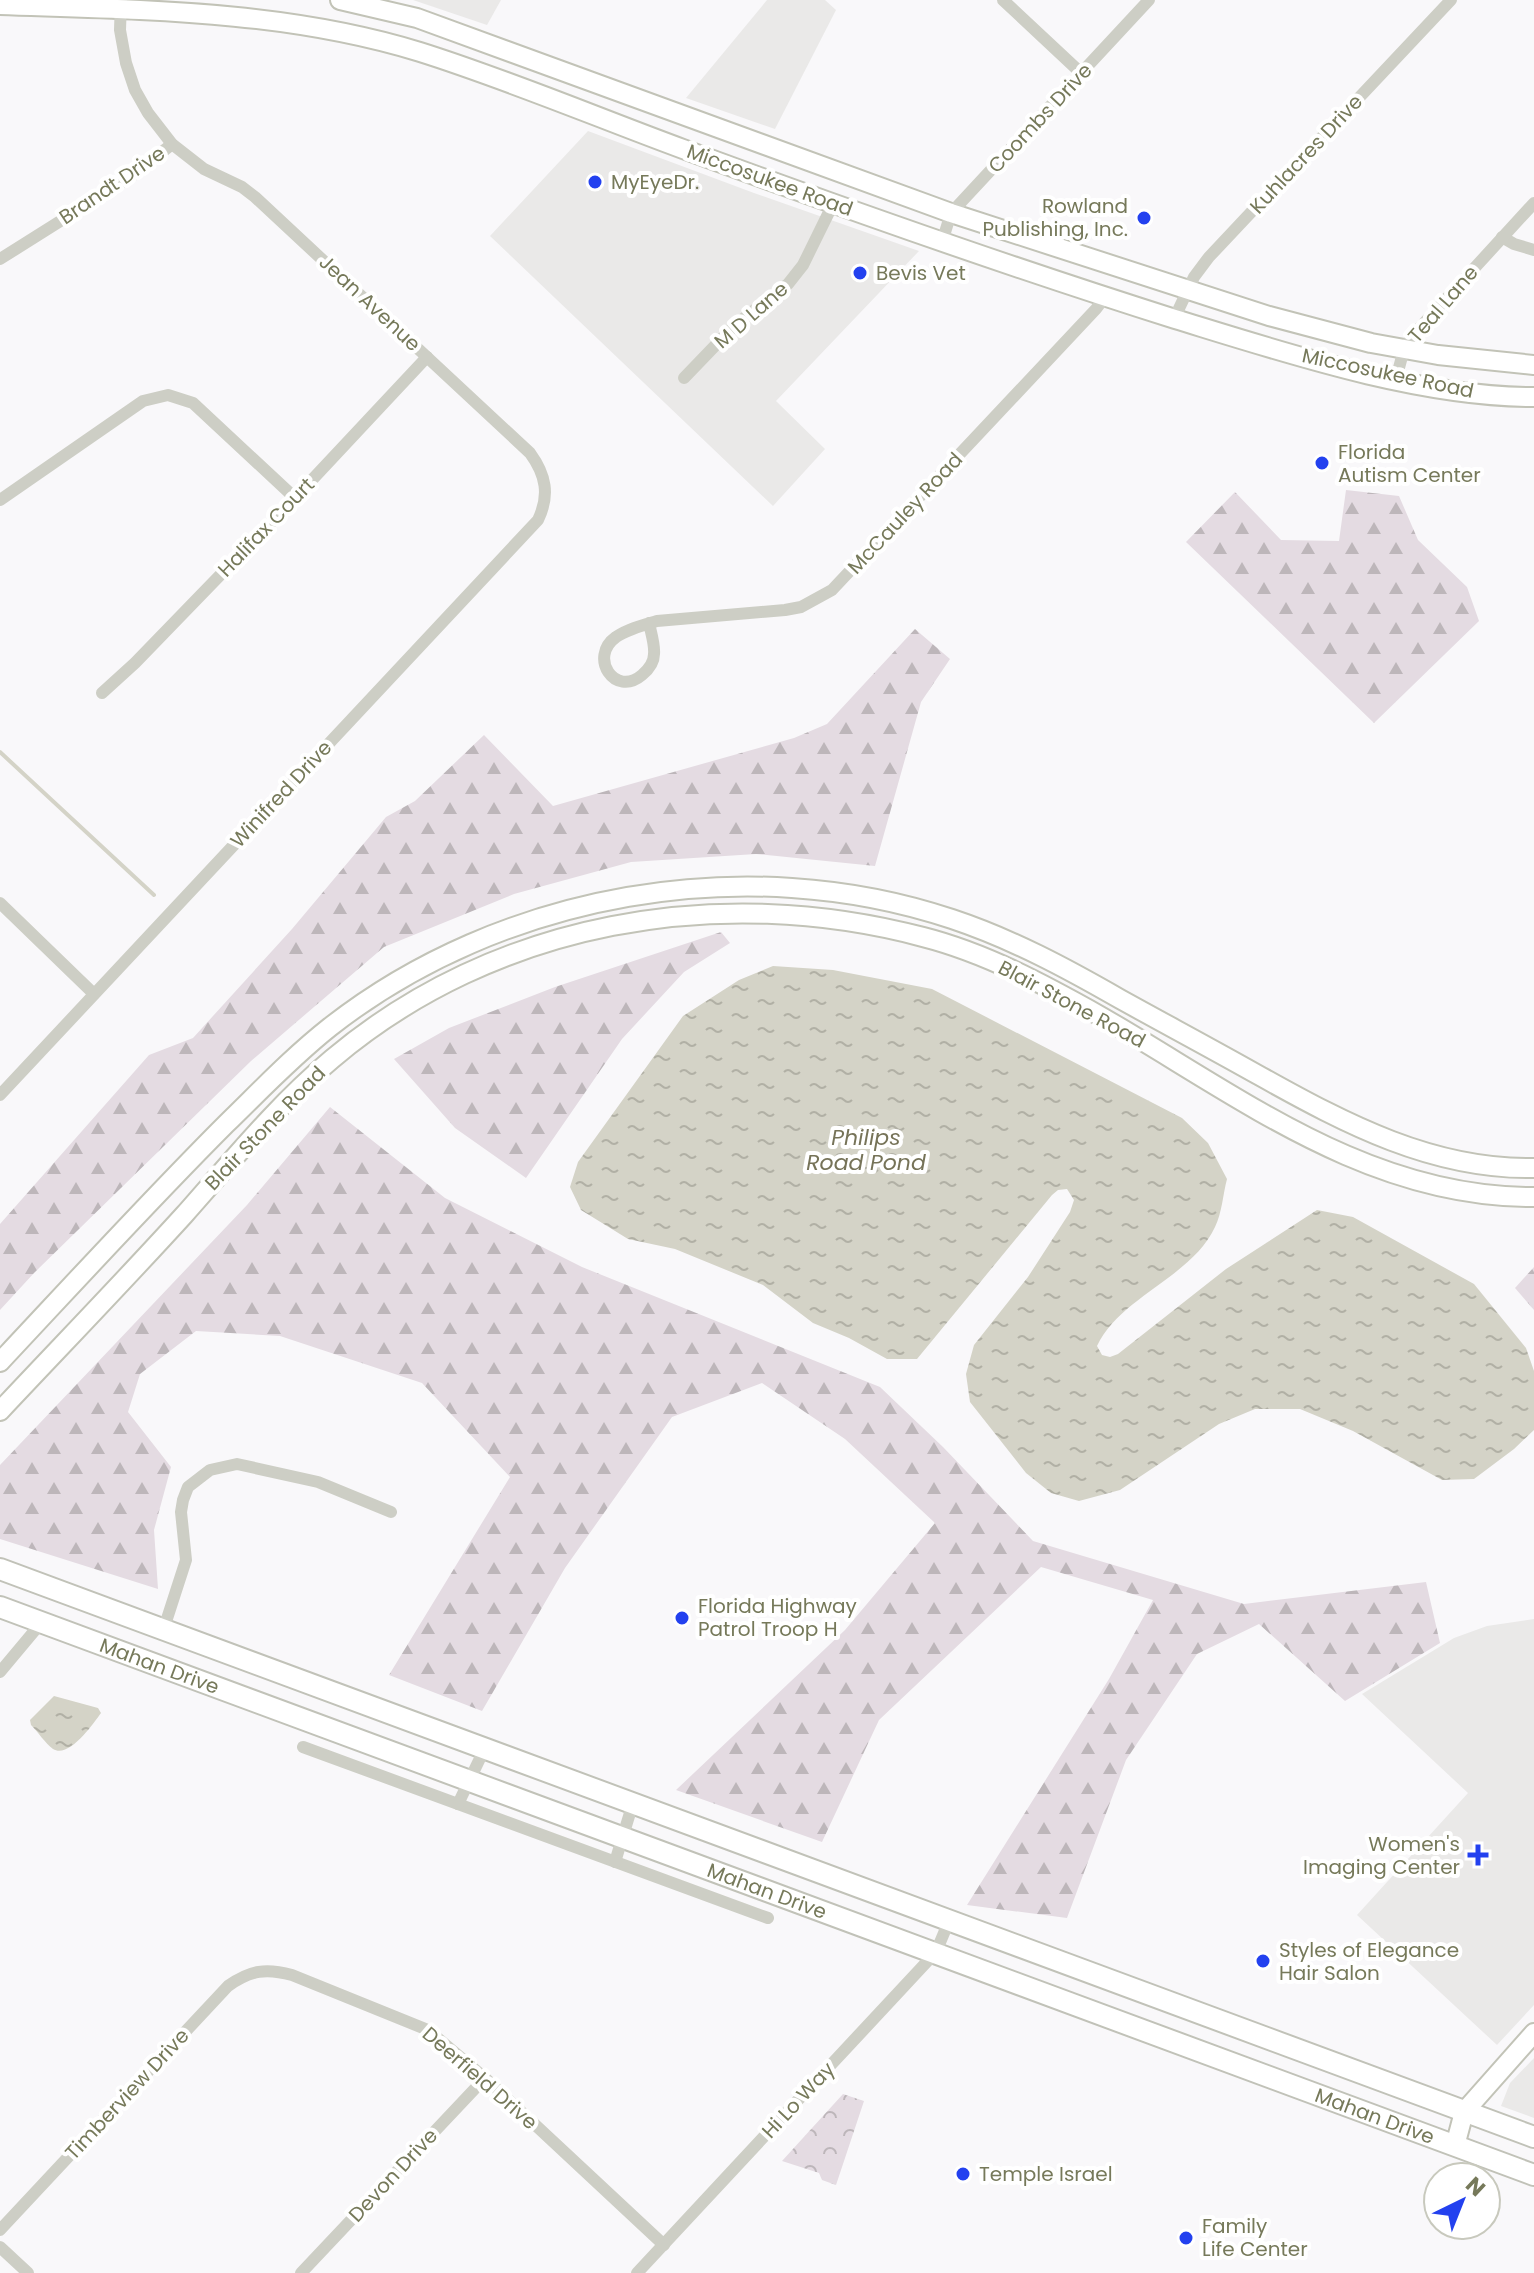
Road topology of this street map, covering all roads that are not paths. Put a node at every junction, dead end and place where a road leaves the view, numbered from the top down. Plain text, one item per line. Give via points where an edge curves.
1 (340, 0) edge
2 (1003, 0) edge
3 (1149, 0) edge
4 (1451, 0) edge
5 (0, 5) edge
6 (121, 5) edge
7 (455, 31) junction
8 (443, 60) junction
9 (1081, 73) junction
10 (172, 144) junction
11 (1534, 203) edge
12 (833, 204) junction
13 (951, 213) junction
14 (1502, 237) junction
15 (942, 242) junction
16 (1534, 250) edge
17 (0, 259) edge
18 (1187, 289) junction
19 (1105, 297) junction
20 (1174, 319) junction
21 (1404, 349) junction
22 (427, 357) junction
23 (1534, 365) edge
24 (684, 378) dead end
25 (1396, 379) junction
26 (1534, 397) edge
27 (545, 486) joint
28 (295, 498) junction
29 (0, 500) edge
30 (649, 623) junction
31 (102, 693) dead end
32 (0, 903) edge
33 (94, 994) junction
34 (0, 1095) edge
35 (1534, 1168) edge
36 (1534, 1197) edge
37 (0, 1362) edge
38 (0, 1411) edge
39 (391, 1512) dead end
40 (0, 1569) edge
41 (0, 1607) edge
42 (41, 1623) junction
43 (164, 1628) junction
44 (0, 1672) edge
45 (303, 1747) dead end
46 (485, 1748) junction
47 (469, 1781) junction
48 (633, 1803) junction
49 (458, 1804) junction
50 (622, 1838) junction
51 (615, 1862) junction
52 (768, 1918) dead end
53 (949, 1921) junction
54 (936, 1952) junction
55 (261, 1970) joint
56 (1208, 2017) junction
57 (1534, 2033) edge
58 (1202, 2051) junction
59 (485, 2078) junction
60 (1464, 2112) junction
61 (1534, 2137) edge
62 (1455, 2146) junction
63 (1534, 2175) edge
64 (0, 2230) edge
65 (664, 2245) junction
66 (0, 2247) edge
67 (28, 2273) edge
68 (301, 2273) edge
69 (637, 2273) edge

1 - 7 main road, Miccosukee Road
2 - 9 street
3 - 9 street, Coombs Drive
4 - 18 street, Kuhlacres Drive via 1209,257
5 - 6 main road, Miccosukee Road
6 - 8 main road, Miccosukee Road via 279,21
6 - 10 street, Brandt Drive via 121,38 135,90
7 - 8 main road
7 - 13 main road, Miccosukee Road
8 - 12 main road, Miccosukee Road
9 - 13 street, Coombs Drive
10 - 17 street, Brandt Drive via 135,174
10 - 22 street, Jean Avenue via 255,197
11 - 14 street, Teal Lane
12 - 15 main road, Miccosukee Road
12 - 24 street, M D Lane via 788,284 734,326
13 - 15 street, Coombs Drive
13 - 18 main road, Miccosukee Road
14 - 16 street
14 - 21 street, Teal Lane
15 - 19 main road, Miccosukee Road
18 - 20 street, Kuhlacres Drive
18 - 21 main road, Miccosukee Road via 1320,331
19 - 20 main road, Miccosukee Road
19 - 30 street, McCauley Road via 832,590 785,610
20 - 25 main road, Miccosukee Road
21 - 23 main road, Miccosukee Road
21 - 25 street, Teal Lane
22 - 27 street, Jean Avenue via 530,453 543,471
22 - 28 street, Halifax Court
25 - 26 main road, Miccosukee Road
27 - 33 street, Winifred Drive via 545,506 538,520
28 - 29 street via 193,403 168,395 143,401
28 - 31 street, Halifax Court
30 - 30 street, McCauley Road via 654,655 649,669 636,681 623,683 611,677 605,670 608,645
32 - 33 street
33 - 34 street, Winifred Drive
35 - 37 main road, Blair Stone Road via 1472,1163 1376,1137 1027,948 952,919 817,890 711,887 638,895 586,905 486,938 387,988 332,1026 182,1168
36 - 38 main road, Blair Stone Road via 1416,1183 1373,1168 1314,1142 1026,976 926,937 797,914 664,916 569,935 511,955 422,996 378,1023 289,1097
39 - 43 street via 318,1482 237,1464 210,1470 188,1487 183,1500 186,1560
40 - 43 main road, Mahan Drive
41 - 42 main road, Mahan Drive
42 - 44 street
42 - 47 main road, Mahan Drive
43 - 46 main road, Mahan Drive
45 - 49 street
46 - 47 street
46 - 48 main road, Mahan Drive
47 - 49 street
47 - 50 main road, Mahan Drive
48 - 50 street
48 - 53 main road, Mahan Drive
49 - 51 street
50 - 51 street
50 - 54 main road, Mahan Drive
51 - 52 street
53 - 54 street, Hi Lo Way
53 - 56 main road, Mahan Drive
54 - 58 main road, Mahan Drive
54 - 65 street, Hi Lo Way
55 - 59 street, Deerfield Drive via 292,1975 407,2019
55 - 64 street, Timberview Drive via 228,1986
56 - 58 main road
56 - 60 main road, Mahan Drive
57 - 60 main road
58 - 62 main road, Mahan Drive
59 - 65 street, Deerfield Drive
59 - 68 street, Devon Drive
60 - 61 main road, Mahan Drive
60 - 62 main road
62 - 63 main road, Mahan Drive
65 - 69 street, Hi Lo Way
66 - 67 street

